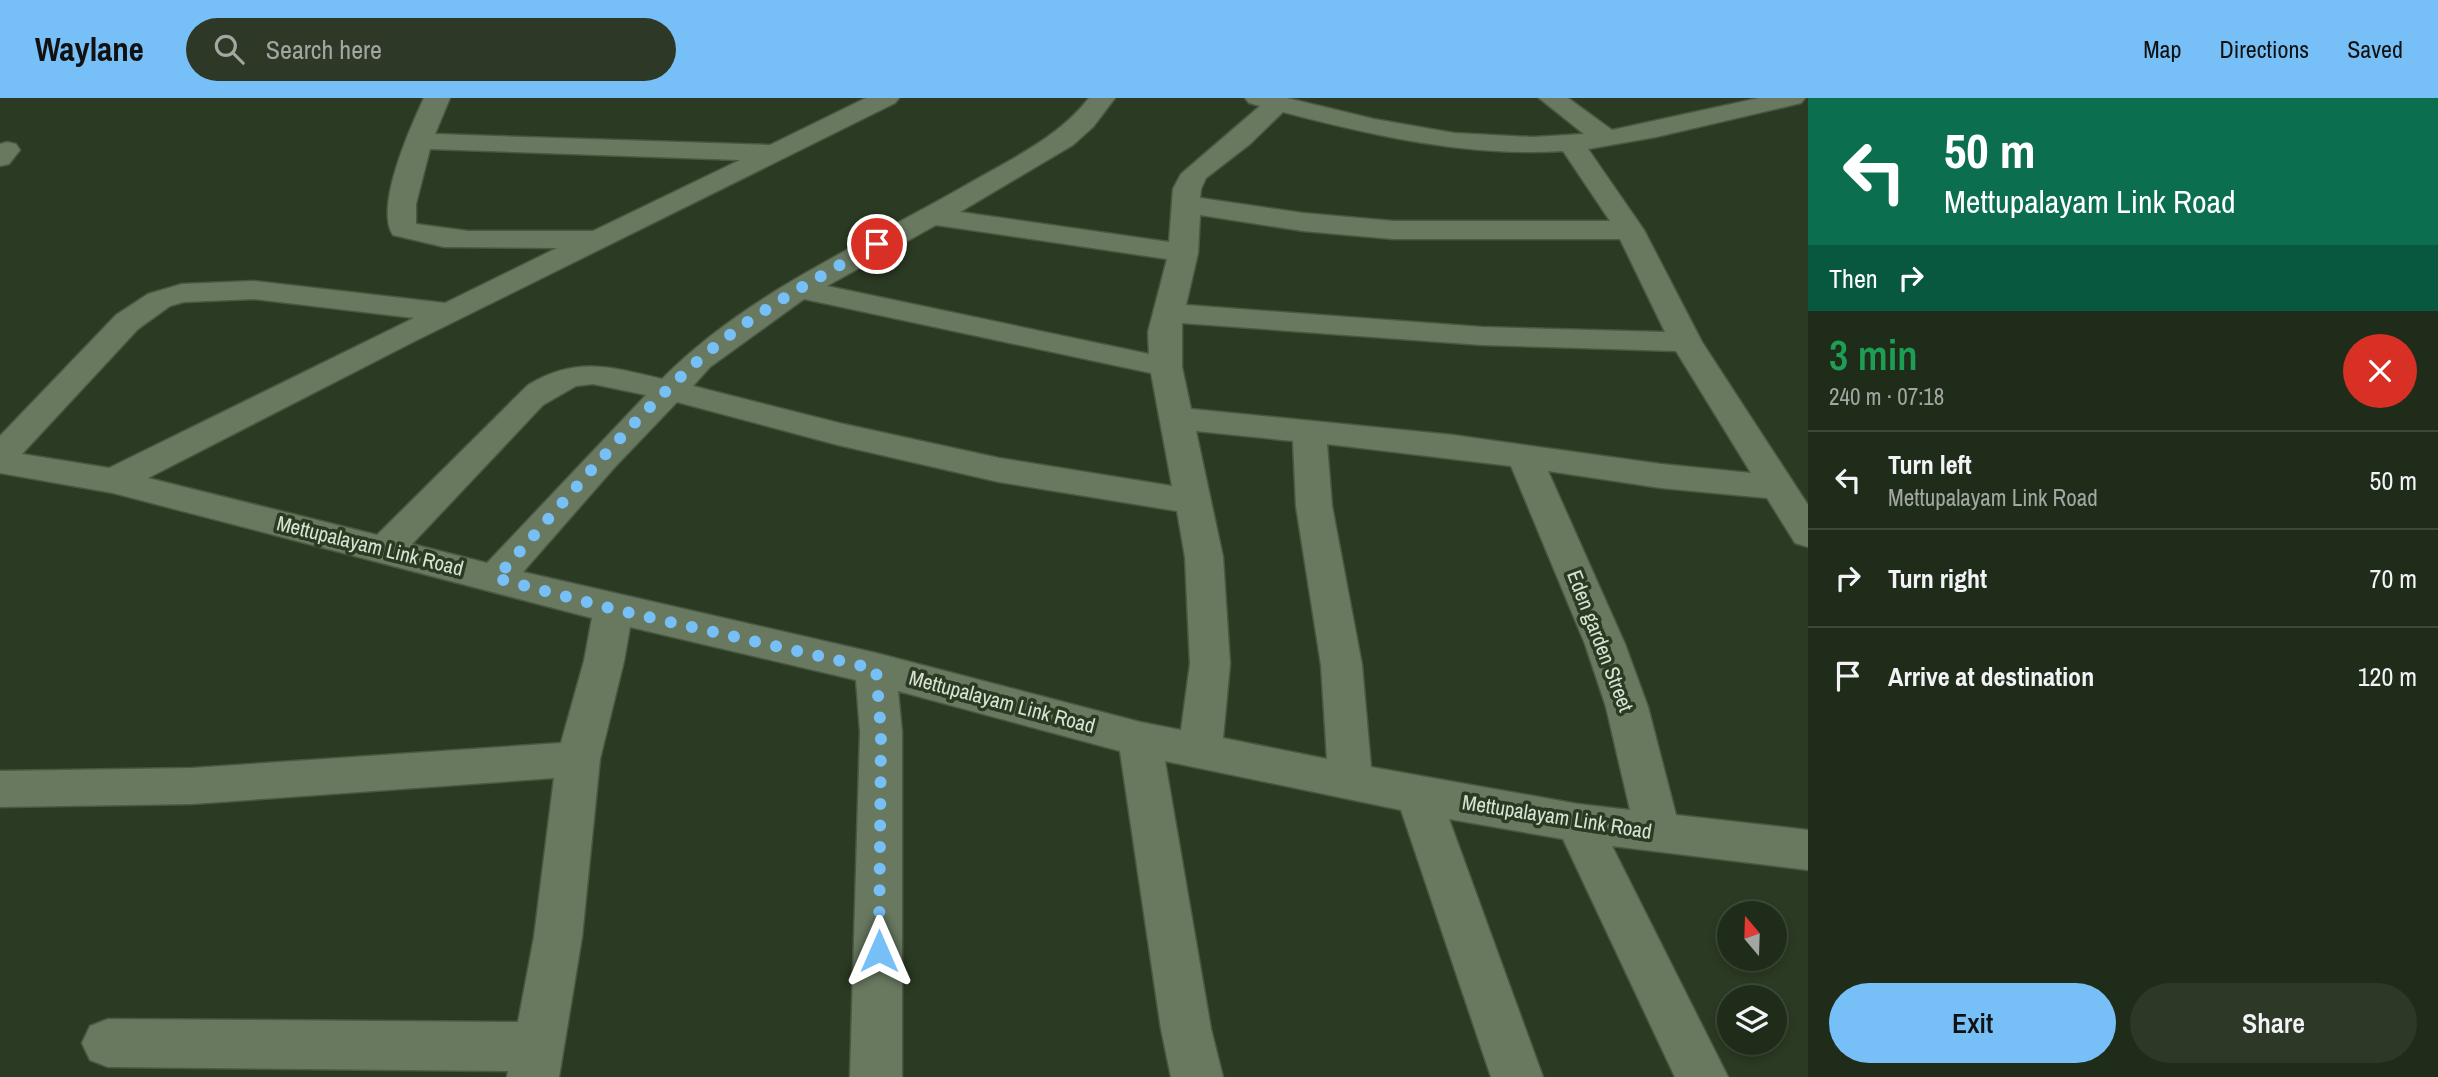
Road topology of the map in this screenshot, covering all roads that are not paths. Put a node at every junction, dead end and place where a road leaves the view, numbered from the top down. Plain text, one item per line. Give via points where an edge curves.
1 (437, 98) edge
2 (1102, 98) edge
3 (1552, 98) edge
4 (1792, 98) edge
5 (1268, 101) edge
6 (869, 102) edge
7 (1606, 138) junction
8 (419, 141) junction
9 (1571, 143) junction
10 (778, 153) junction
11 (1185, 204) junction
12 (932, 216) junction
13 (1630, 230) junction
14 (598, 239) junction
15 (1183, 253) junction
16 (798, 289) junction
17 (447, 312) junction
18 (1168, 313) junction
19 (1686, 342) junction
20 (1166, 367) junction
21 (668, 391) junction
22 (1177, 418) junction
23 (1310, 432) junction
24 (1524, 456) junction
25 (0, 460) edge
26 (113, 481) junction
27 (1778, 488) junction
28 (1194, 502) junction
29 (1808, 534) edge
30 (385, 550) junction
31 (496, 578) junction
32 (613, 609) junction
33 (876, 669) junction
34 (1140, 739) junction
35 (1200, 751) junction
36 (578, 759) junction
37 (1350, 781) junction
38 (0, 789) edge
39 (1418, 795) junction
40 (1578, 823) junction
41 (1658, 833) junction
42 (1808, 850) edge
43 (108, 1043) dead end
44 (536, 1062) edge
45 (876, 1077) edge
46 (1197, 1077) edge
47 (1517, 1077) edge
48 (1702, 1077) edge

1 - 8 street
2 - 12 street via 1064,139
3 - 7 street
4 - 7 street
5 - 9 street via 1397,131 1464,141
5 - 11 street via 1241,138 1195,174 1186,189
6 - 10 street
7 - 9 street
8 - 10 street
8 - 14 street via 399,216 404,229 464,239
9 - 13 street
10 - 14 street
11 - 13 street via 1393,230
11 - 15 street
12 - 15 street
12 - 16 street
13 - 19 street
14 - 17 street
15 - 18 street
16 - 20 street
16 - 21 street via 699,360
17 - 25 street via 254,290 182,293 159,300 127,321
17 - 26 street
18 - 19 street via 1482,336
18 - 20 street
19 - 27 street
20 - 22 street
21 - 28 street via 999,470
21 - 30 street via 585,373 551,384 531,398
21 - 31 street
22 - 23 street
22 - 28 street
23 - 24 street
23 - 37 street via 1312,502 1341,664
24 - 27 street
24 - 41 street, Eden garden Street via 1605,644 1627,708
25 - 26 street, Mettupalayam Link Road
26 - 30 street, Mettupalayam Link Road
27 - 29 street
28 - 35 street via 1204,557 1210,664
30 - 31 street, Mettupalayam Link Road
31 - 32 street, Mettupalayam Link Road
32 - 33 street, Mettupalayam Link Road
32 - 36 street
33 - 34 street, Mettupalayam Link Road
33 - 45 street via 881,732
34 - 35 street, Mettupalayam Link Road
34 - 46 street
35 - 37 street, Mettupalayam Link Road
36 - 38 street via 192,786
36 - 44 street via 558,937
37 - 39 street, Mettupalayam Link Road
39 - 40 street, Mettupalayam Link Road
39 - 47 street
40 - 41 street, Mettupalayam Link Road
40 - 48 street
41 - 42 street, Mettupalayam Link Road
43 - 44 street

